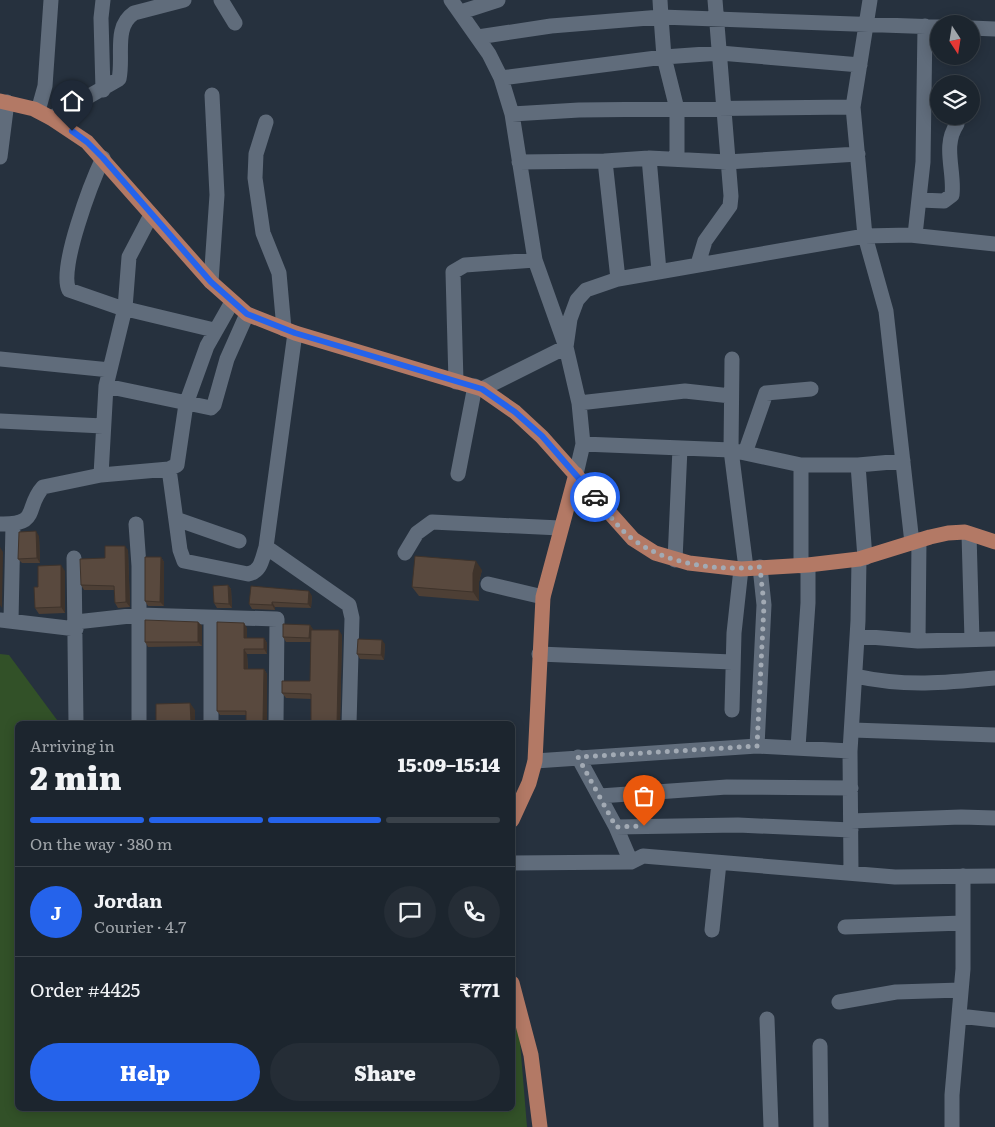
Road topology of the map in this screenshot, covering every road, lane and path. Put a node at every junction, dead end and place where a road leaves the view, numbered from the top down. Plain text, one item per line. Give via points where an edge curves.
1 (51, 0) edge
2 (103, 0) edge
3 (184, 0) edge
4 (221, 0) edge
5 (451, 0) edge
6 (498, 0) edge
7 (660, 0) edge
8 (715, 0) edge
9 (870, 0) edge
10 (461, 12) junction
11 (661, 17) junction
12 (717, 18) junction
13 (235, 23) dead end
14 (866, 24) junction
15 (930, 26) edge
16 (980, 28) edge
17 (995, 29) edge
18 (478, 37) junction
19 (720, 53) junction
20 (930, 56) edge
21 (664, 57) junction
22 (860, 65) junction
23 (501, 78) junction
24 (103, 90) junction
25 (212, 95) dead end
26 (3, 101) edge
27 (853, 107) junction
28 (677, 109) junction
29 (724, 110) junction
30 (512, 114) junction
31 (45, 115) junction
32 (266, 122) dead end
33 (956, 125) edge
34 (858, 154) junction
35 (0, 157) edge
36 (103, 158) junction
37 (648, 158) junction
38 (677, 159) junction
39 (605, 161) junction
40 (519, 162) junction
41 (727, 162) junction
42 (920, 200) junction
43 (151, 214) junction
44 (915, 235) junction
45 (865, 236) junction
46 (995, 244) edge
47 (535, 260) junction
48 (698, 264) junction
49 (660, 271) junction
50 (618, 278) junction
51 (211, 282) junction
52 (232, 302) junction
53 (125, 308) junction
54 (247, 314) junction
55 (214, 330) junction
56 (289, 331) junction
57 (566, 347) junction
58 (0, 359) edge
59 (732, 359) dead end
60 (110, 370) junction
61 (456, 382) junction
62 (106, 386) junction
63 (479, 387) junction
64 (811, 389) dead end
65 (731, 396) junction
66 (579, 403) junction
67 (186, 404) junction
68 (0, 421) edge
69 (103, 426) junction
70 (583, 444) junction
71 (680, 448) junction
72 (738, 451) junction
73 (903, 461) junction
74 (801, 465) junction
75 (858, 465) junction
76 (169, 469) junction
77 (458, 474) dead end
78 (576, 474) junction
79 (101, 475) junction
80 (176, 519) junction
81 (6, 524) edge
82 (136, 524) dead end
83 (560, 528) junction
84 (969, 534) junction
85 (239, 541) dead end
86 (916, 542) junction
87 (995, 542) edge
88 (266, 547) junction
89 (405, 553) dead end
90 (74, 558) dead end
91 (862, 558) junction
92 (675, 560) junction
93 (804, 566) junction
94 (749, 568) junction
95 (488, 584) dead end
96 (6, 585) edge
97 (543, 597) junction
98 (139, 615) junction
99 (211, 619) junction
100 (5, 620) edge
101 (76, 626) junction
102 (858, 636) junction
103 (995, 639) edge
104 (972, 640) junction
105 (918, 641) junction
106 (539, 654) junction
107 (732, 662) junction
108 (856, 676) junction
109 (995, 678) edge
110 (732, 710) dead end
111 (76, 721) edge
112 (139, 721) edge
113 (211, 721) edge
114 (276, 721) edge
115 (349, 721) edge
116 (853, 730) junction
117 (995, 735) edge
118 (757, 746) junction
119 (798, 747) junction
120 (850, 751) junction
121 (578, 757) junction
122 (534, 761) junction
123 (851, 788) junction
124 (518, 796) edge
125 (600, 796) junction
126 (995, 818) edge
127 (851, 825) junction
128 (616, 827) junction
129 (632, 862) junction
130 (515, 863) edge
131 (719, 863) junction
132 (851, 873) junction
133 (963, 876) junction
134 (995, 876) edge
135 (963, 923) junction
136 (845, 927) dead end
137 (712, 930) dead end
138 (961, 990) junction
139 (515, 994) edge
140 (839, 1002) dead end
141 (959, 1016) junction
142 (767, 1020) dead end
143 (995, 1020) edge
144 (820, 1046) dead end
145 (540, 1127) edge
146 (771, 1127) edge
147 (821, 1127) edge
148 (952, 1127) edge

1 - 31 street
2 - 24 street
3 - 24 street via 128,17 123,24 119,79
4 - 13 street
5 - 10 street
6 - 10 street
7 - 11 street
8 - 12 street
9 - 14 street
10 - 18 street
11 - 12 street
11 - 18 street via 551,26
11 - 21 street
12 - 14 street
12 - 19 street
14 - 15 street
14 - 22 street
16 - 17 street
18 - 23 street
19 - 21 street
19 - 22 street
19 - 29 street
20 - 42 street
21 - 23 street
21 - 28 street
22 - 27 street
23 - 30 street
24 - 31 street
25 - 51 street via 217,195
26 - 31 main road
26 - 35 street
27 - 29 street
27 - 34 street
28 - 29 street
28 - 30 street
28 - 38 street
29 - 41 street
30 - 40 street
31 - 36 main road via 87,142
32 - 56 street via 256,154 255,178 263,233 280,273
33 - 42 street via 952,131 949,152 952,196 944,201
34 - 41 street
34 - 45 street
36 - 43 main road
36 - 53 street via 78,225 66,284 74,293
37 - 38 street
37 - 39 street
37 - 49 street
38 - 41 street
39 - 40 street
39 - 50 street
40 - 47 street
41 - 48 street via 730,206 704,241
42 - 44 street
43 - 51 main road
43 - 53 street via 130,257
44 - 45 street
44 - 46 street
45 - 48 street
45 - 73 street via 886,311
47 - 57 street
47 - 61 street via 465,265 453,272
48 - 49 street
49 - 50 street
50 - 57 street via 586,290 577,300
51 - 52 main road
52 - 54 main road
52 - 55 street
53 - 55 street
53 - 60 street
54 - 56 main road
54 - 67 street via 227,359 214,405 207,409
55 - 67 street
56 - 61 main road
56 - 88 street
57 - 63 street
57 - 66 street
58 - 60 street
59 - 65 street
60 - 62 street
61 - 63 main road
62 - 67 street
62 - 69 street
63 - 77 street
63 - 78 main road via 542,436
64 - 72 street via 766,393
65 - 66 street via 672,391
65 - 72 street
66 - 70 street
67 - 76 street via 179,460
68 - 69 street
69 - 79 street
70 - 71 street
70 - 78 street
71 - 72 street
71 - 92 street
72 - 74 street
72 - 94 street
73 - 75 street
73 - 86 street
74 - 75 street
74 - 93 street
75 - 91 street
76 - 79 street
76 - 80 street
78 - 83 main road
78 - 92 main road via 632,539
79 - 81 street via 44,486 38,492 27,519
80 - 85 street
80 - 88 street via 181,556 189,563 254,573 260,566
81 - 96 street
82 - 98 street
83 - 89 street via 432,522 417,533
83 - 97 main road
84 - 86 main road via 948,533
84 - 87 main road
84 - 104 street
86 - 91 main road
86 - 105 street
88 - 115 street via 349,605 352,618
90 - 101 street
91 - 93 main road
91 - 102 street
92 - 94 main road
93 - 94 main road
93 - 119 street via 808,603
94 - 107 street
94 - 118 street via 764,605
95 - 97 street
96 - 100 street
97 - 106 main road
98 - 99 street
98 - 101 street
98 - 112 street
99 - 113 street
99 - 114 street via 277,619
100 - 101 street
101 - 111 street
102 - 105 street
102 - 108 street
103 - 104 street
104 - 105 street
106 - 107 street
106 - 122 main road
107 - 110 street
108 - 109 street via 887,683 928,684
108 - 116 street
116 - 117 street
116 - 120 street
118 - 119 street
118 - 121 street
119 - 120 street
120 - 123 street
121 - 122 street
121 - 125 street
122 - 124 main road
123 - 125 street via 727,787
123 - 127 street
125 - 128 street
126 - 127 street via 952,817
127 - 128 street
127 - 132 street
128 - 129 street
129 - 130 street
129 - 131 street via 643,856
131 - 132 street
131 - 137 street
132 - 133 street
133 - 134 street
133 - 135 street
135 - 136 street
135 - 138 street
138 - 140 street via 896,992
138 - 141 street
139 - 145 main road via 528,1039
141 - 143 street
141 - 148 street
142 - 146 street
144 - 147 street

